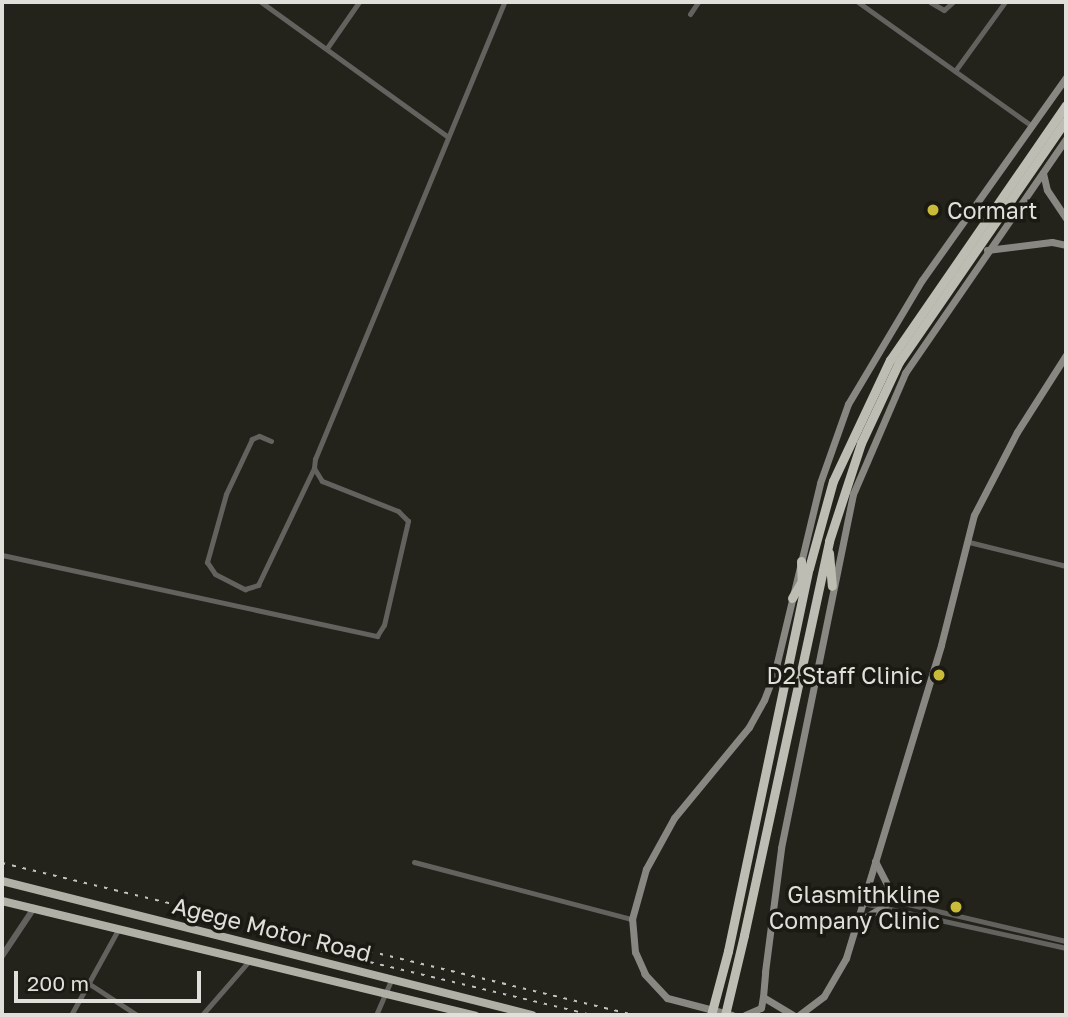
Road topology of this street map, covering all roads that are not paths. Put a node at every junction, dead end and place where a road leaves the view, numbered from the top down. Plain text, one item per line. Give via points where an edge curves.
1 (261, 2) edge
2 (359, 2) edge
3 (504, 2) edge
4 (698, 2) edge
5 (858, 2) edge
6 (930, 2) edge
7 (953, 2) edge
8 (1005, 2) edge
9 (690, 13) dead end
10 (327, 48) junction
11 (955, 71) junction
12 (1066, 77) edge
13 (1066, 105) edge
14 (1066, 120) edge
15 (1032, 126) junction
16 (447, 136) junction
17 (1066, 139) edge
18 (1042, 173) junction
19 (1066, 218) edge
20 (1066, 245) edge
21 (987, 250) junction
22 (1066, 355) edge
23 (271, 441) dead end
24 (314, 468) junction
25 (969, 542) junction
26 (828, 543) junction
27 (2, 555) edge
28 (801, 561) junction
29 (837, 561) junction
30 (1066, 566) edge
31 (809, 568) junction
32 (831, 572) junction
33 (803, 580) junction
34 (832, 586) junction
35 (817, 593) junction
36 (792, 598) junction
37 (800, 613) junction
38 (875, 861) junction
39 (414, 862) dead end
40 (2, 881) edge
41 (865, 894) junction
42 (2, 901) edge
43 (896, 902) junction
44 (863, 903) junction
45 (885, 906) junction
46 (34, 908) junction
47 (632, 919) junction
48 (857, 922) junction
49 (118, 930) junction
50 (1066, 941) edge
51 (1066, 948) edge
52 (2, 956) edge
53 (248, 962) junction
54 (392, 978) junction
55 (89, 984) junction
56 (384, 994) junction
57 (763, 997) junction
58 (71, 1015) edge
59 (137, 1015) edge
60 (202, 1015) edge
61 (376, 1015) edge
62 (475, 1015) edge
63 (532, 1015) edge
64 (711, 1015) edge
65 (725, 1015) edge
66 (732, 1015) edge
67 (745, 1015) edge
68 (793, 1015) edge
69 (799, 1015) edge

1 - 10 street
2 - 10 street
3 - 16 street
4 - 9 street
5 - 11 street
6 - 7 street via 944,10
8 - 11 street
10 - 16 street
11 - 15 street
12 - 15 main road
13 - 31 highway via 890,360 833,481
14 - 26 highway via 894,372 861,443
15 - 28 main road via 922,281 848,404 820,483
16 - 24 street
17 - 18 main road
18 - 19 main road via 1046,190
18 - 21 main road
20 - 21 main road via 1052,242
21 - 29 main road via 890,401 853,494
22 - 25 main road via 1003,457 974,515
23 - 24 street via 259,436 251,439 226,494 207,562 215,574 245,589 258,585
24 - 27 street via 322,481 398,511 408,521 384,625 377,636
25 - 30 street
25 - 38 main road
26 - 32 highway
26 - 35 highway
28 - 33 highway
28 - 36 main road
29 - 32 highway
29 - 34 main road
31 - 33 highway
31 - 37 highway
32 - 34 highway
32 - 35 highway
33 - 36 highway
33 - 37 highway
34 - 57 main road via 781,848
35 - 65 highway, bridge
36 - 47 main road via 764,700 749,727 657,843
37 - 64 highway, bridge
38 - 41 main road
38 - 43 main road
39 - 47 street
40 - 54 highway, Agege Motor Road
41 - 43 street
41 - 44 main road
42 - 46 highway, Agege Motor Road
43 - 50 street
44 - 45 street
44 - 48 main road
45 - 48 main road
45 - 51 street
46 - 49 highway, Agege Motor Road
46 - 52 street
47 - 66 main road via 639,962 659,992 676,1002
48 - 69 main road via 836,980
49 - 53 highway, Agege Motor Road
49 - 55 street
53 - 56 highway, Agege Motor Road
53 - 60 street
54 - 56 street
54 - 63 highway, Agege Motor Road
55 - 58 street
55 - 59 street
56 - 61 street
56 - 62 highway, Agege Motor Road
57 - 67 main road via 761,1008
57 - 68 main road

